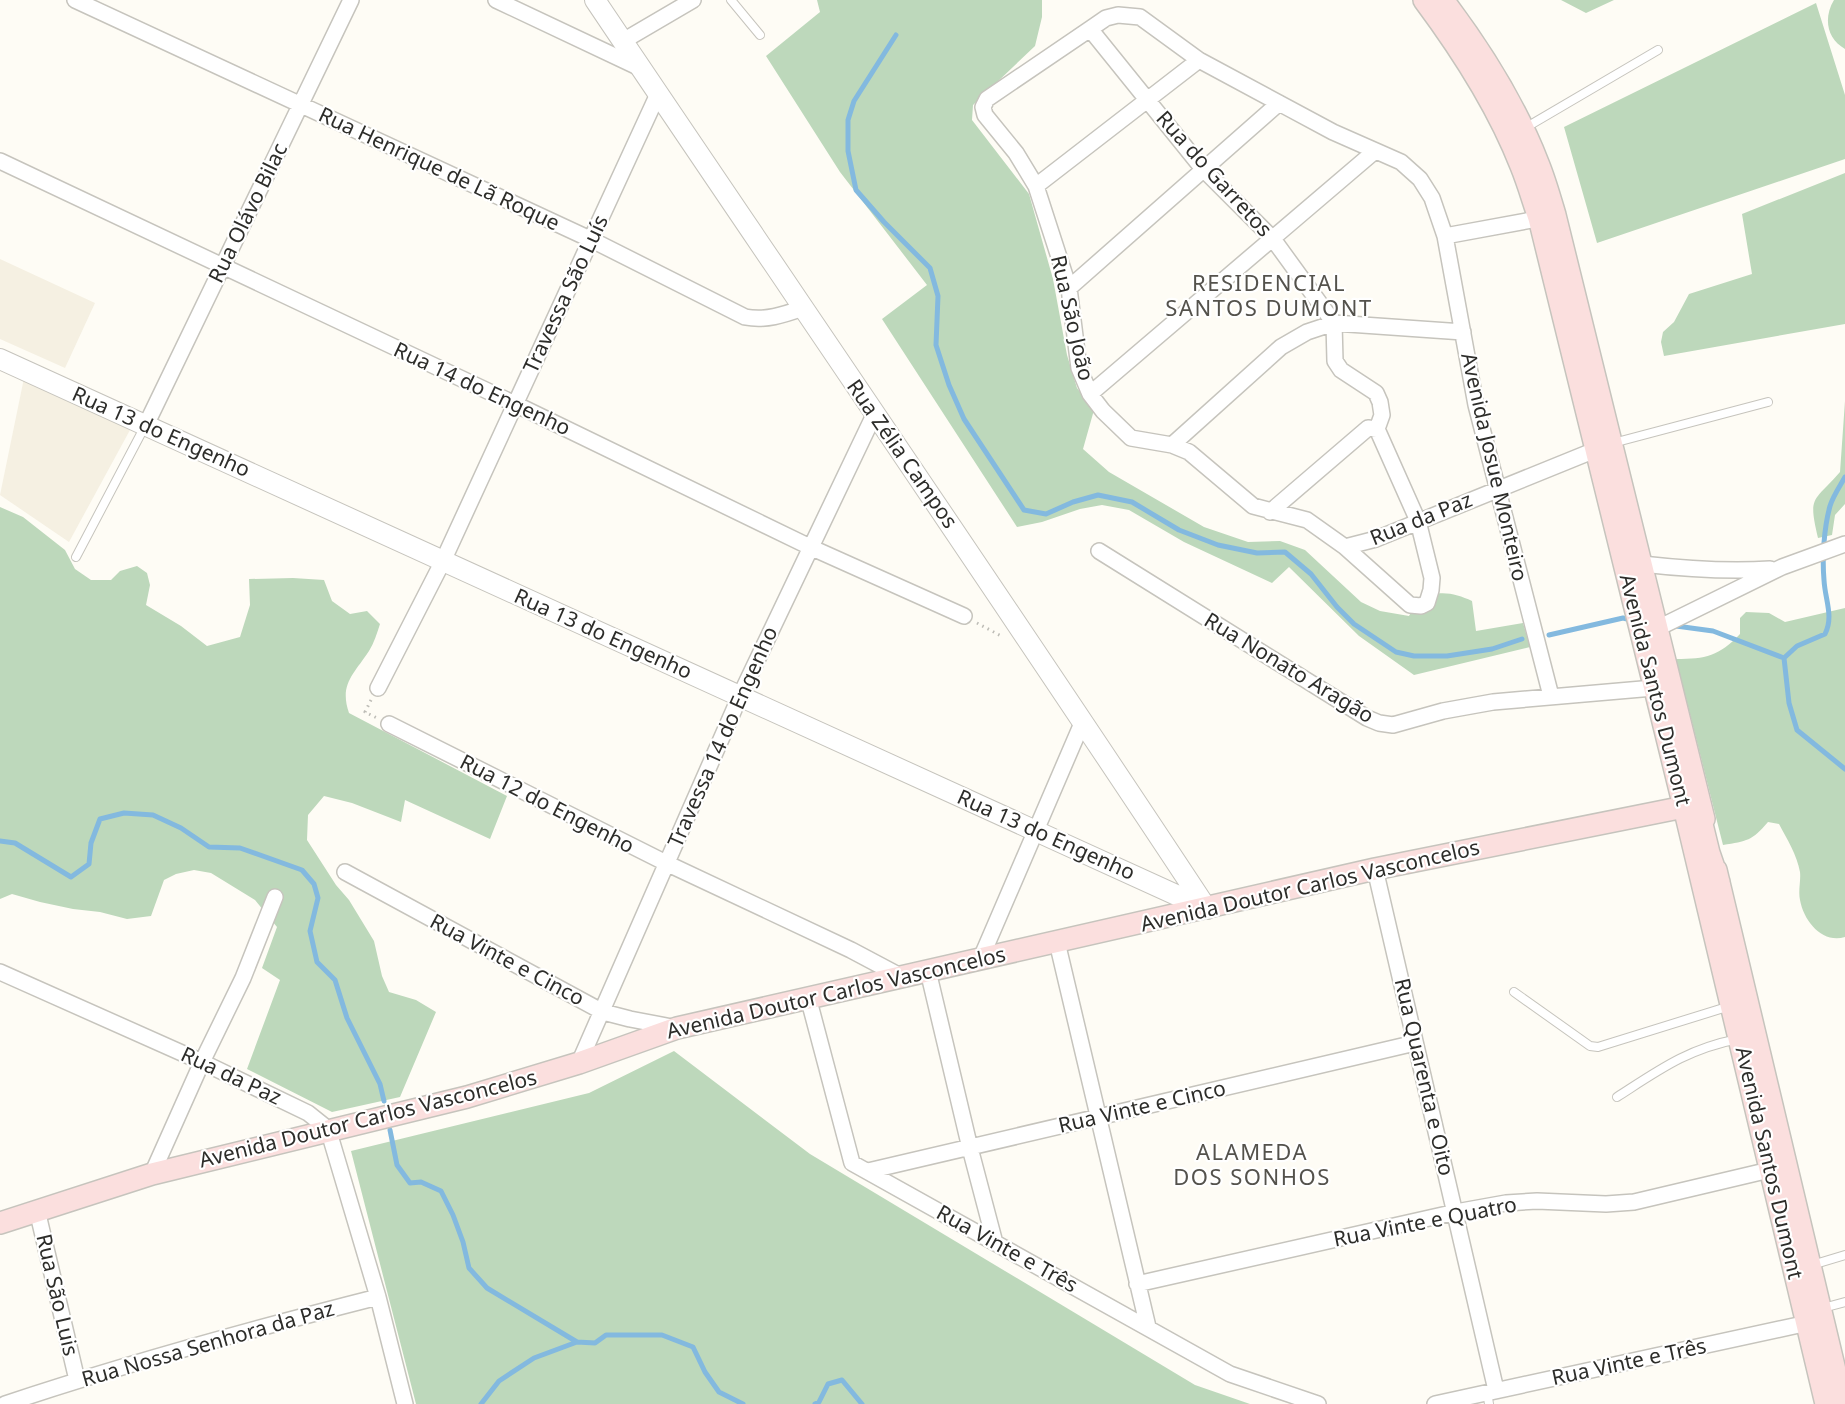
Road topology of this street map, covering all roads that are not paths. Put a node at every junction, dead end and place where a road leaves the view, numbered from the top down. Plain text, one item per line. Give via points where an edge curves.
1 (75, 0) edge
2 (351, 0) edge
3 (496, 0) edge
4 (595, 0) edge
5 (693, 0) edge
6 (731, 0) edge
7 (1424, 0) edge
8 (1443, 0) edge
9 (1090, 29) junction
10 (760, 35) dead end
11 (623, 42) junction
12 (1658, 50) dead end
13 (1199, 60) junction
14 (640, 68) junction
15 (658, 94) junction
16 (1147, 100) junction
17 (1279, 103) junction
18 (301, 105) junction
19 (1523, 129) junction
20 (1375, 151) junction
21 (0, 161) edge
22 (1203, 169) junction
23 (1036, 186) junction
24 (1547, 217) junction
25 (1445, 236) junction
26 (1273, 239) junction
27 (592, 240) junction
28 (223, 266) junction
29 (1070, 288) junction
30 (803, 308) junction
31 (1334, 323) junction
32 (1463, 332) junction
33 (0, 359) edge
34 (1090, 394) junction
35 (1768, 402) dead end
36 (515, 404) junction
37 (874, 415) junction
38 (146, 425) junction
39 (1377, 429) junction
40 (1172, 445) junction
41 (1604, 446) junction
42 (1497, 489) junction
43 (1270, 512) junction
44 (1418, 521) junction
45 (1840, 546) edge
46 (1346, 547) junction
47 (810, 548) junction
48 (1099, 551) dead end
49 (76, 557) dead end
50 (443, 561) junction
51 (1634, 566) junction
52 (1782, 567) junction
53 (964, 616) dead end
54 (1649, 629) junction
55 (1664, 687) junction
56 (378, 688) road end
57 (740, 696) junction
58 (1551, 696) junction
59 (1083, 721) junction
60 (389, 724) road end
61 (1684, 807) junction
62 (1035, 830) junction
63 (666, 863) junction
64 (1375, 869) junction
65 (345, 872) dead end
66 (1719, 882) junction
67 (275, 897) dead end
68 (1207, 909) junction
69 (1057, 942) junction
70 (981, 958) junction
71 (928, 970) junction
72 (0, 972) edge
73 (900, 976) junction
74 (1514, 992) dead end
75 (807, 997) junction
76 (1731, 1006) junction
77 (603, 1012) junction
78 (677, 1028) junction
79 (1739, 1039) junction
80 (1415, 1043) junction
81 (202, 1062) junction
82 (579, 1063) junction
83 (1617, 1097) dead end
84 (1097, 1117) junction
85 (328, 1129) junction
86 (970, 1148) junction
87 (1778, 1168) junction
88 (868, 1171) junction
89 (152, 1174) junction
90 (37, 1210) junction
91 (1456, 1212) junction
92 (0, 1223) edge
93 (995, 1242) junction
94 (1845, 1255) edge
95 (1810, 1265) junction
96 (1137, 1284) junction
97 (378, 1297) junction
98 (1845, 1302) edge
99 (1814, 1316) junction
100 (1148, 1327) junction
101 (77, 1380) junction
102 (1491, 1395) edge
103 (5, 1404) edge
104 (405, 1404) edge
105 (1318, 1404) edge
106 (1435, 1404) edge
107 (1826, 1404) edge
108 (1843, 1404) edge

1 - 18 street, Rua Henrique de Lã Roque
2 - 18 street, Rua Olávo Bilac
3 - 14 street
4 - 11 street, Rua Zélia Campos
5 - 11 street
6 - 10 lane
7 - 24 main road, Avenida Santos Dumont via 1467,63 1508,135
8 - 19 main road, Avenida Santos Dumont via 1490,67
9 - 13 street, Rua São João via 1118,15 1140,17
9 - 16 street, Rua do Garretos
9 - 23 street, Rua São João via 987,99 983,107
11 - 14 street, Rua Zélia Campos
12 - 19 lane
13 - 16 street
13 - 17 street, Rua São João
14 - 15 street, Rua Zélia Campos
15 - 27 street, Travessa São Luís
15 - 30 street, Rua Zélia Campos
16 - 22 street, Rua do Garretos
16 - 23 street
17 - 20 street, Rua São João
17 - 22 street
18 - 27 street, Rua Henrique de Lã Roque
18 - 28 street, Rua Olávo Bilac
19 - 24 main road, Avenida Santos Dumont via 1538,163
20 - 25 street, Rua São João via 1401,162 1420,178 1432,198
20 - 26 street
21 - 28 street, Rua 14 do Engenho
22 - 26 street, Rua do Garretos
22 - 29 street
23 - 29 street, Rua São João
24 - 25 street
24 - 41 main road, Avenida Santos Dumont
25 - 32 street, Avenida Josue Monteiro
26 - 31 street, Rua do Garretos
26 - 34 street
27 - 30 street, Rua Henrique de Lã Roque via 745,317 771,318
27 - 36 street, Travessa São Luís
28 - 36 street, Rua 14 do Engenho
28 - 38 street, Rua Olávo Bilac
29 - 34 street, Rua São João via 1079,368
30 - 37 street, Rua Zélia Campos
31 - 32 street
31 - 39 street via 1335,361 1341,370 1376,393 1382,415
31 - 40 street via 1306,332 1281,347
32 - 42 street, Avenida Josue Monteiro
33 - 38 street, Rua 13 do Engenho
34 - 40 street, Rua São João via 1131,438
35 - 41 lane
36 - 47 street, Rua 14 do Engenho
36 - 50 street, Travessa São Luís
37 - 47 street, Travessa 14 do Engenho
37 - 59 street, Rua Zélia Campos
38 - 49 lane
38 - 50 street, Rua 13 do Engenho
39 - 43 street via 1368,428
39 - 44 street
40 - 43 street, Rua São João via 1189,452 1253,506
41 - 42 street, Rua da Paz
41 - 51 main road, Avenida Santos Dumont
42 - 44 street, Rua da Paz
42 - 58 street, Avenida Josue Monteiro
43 - 46 street, Rua São João via 1307,520
44 - 46 street, Rua da Paz
44 - 46 street, Rua São João via 1432,578 1424,604 1410,605 1400,598
45 - 52 street
47 - 53 street, Rua 14 do Engenho
47 - 57 street, Travessa 14 do Engenho
48 - 58 street, Rua Nonato Aragão via 1379,723 1393,725 1443,711
50 - 56 street, Travessa São Luís
50 - 57 street, Rua 13 do Engenho
51 - 52 street via 1735,572
51 - 54 main road, Avenida Santos Dumont
52 - 54 street
54 - 55 main road, Avenida Santos Dumont
55 - 58 street, Rua Nonato Aragão
55 - 61 main road, Avenida Santos Dumont
55 - 66 main road, Avenida Santos Dumont
57 - 62 street, Rua 13 do Engenho
57 - 63 street, Travessa 14 do Engenho
59 - 62 street
59 - 68 street, Rua Zélia Campos
60 - 63 street, Rua 12 do Engenho
61 - 64 main road, Avenida Doutor Carlos Vasconcelos
61 - 66 main road via 1694,807 1698,812
61 - 76 main road, Avenida Santos Dumont
62 - 68 street, Rua 13 do Engenho
62 - 70 street
63 - 73 street, Rua 12 do Engenho
63 - 77 street, Travessa 14 do Engenho
64 - 68 main road, Avenida Doutor Carlos Vasconcelos
64 - 80 street, Rua Quarenta e Oito
65 - 77 street, Rua Vinte e Cinco
66 - 87 main road, Avenida Santos Dumont
67 - 81 street via 243,978
68 - 69 main road, Avenida Doutor Carlos Vasconcelos
69 - 70 main road, Avenida Doutor Carlos Vasconcelos
69 - 84 street
70 - 71 main road, Avenida Doutor Carlos Vasconcelos
71 - 73 main road, Avenida Doutor Carlos Vasconcelos
71 - 86 street
72 - 81 street, Rua da Paz
73 - 75 main road, Avenida Doutor Carlos Vasconcelos
74 - 76 lane via 1590,1046 1598,1047
75 - 78 main road, Avenida Doutor Carlos Vasconcelos
75 - 88 street, Rua Vinte e Três via 852,1163
76 - 79 main road, Avenida Santos Dumont
77 - 78 street, Rua Vinte e Cinco
77 - 82 street, Travessa 14 do Engenho
78 - 82 main road, Avenida Doutor Carlos Vasconcelos
79 - 83 lane via 1712,1044 1672,1061
79 - 87 main road, Avenida Santos Dumont
80 - 84 street, Rua Vinte e Cinco
80 - 91 street, Rua Quarenta e Oito
81 - 85 street, Rua da Paz via 308,1113
81 - 89 street
82 - 85 main road, Avenida Doutor Carlos Vasconcelos via 467,1097
84 - 86 street, Rua Vinte e Cinco
84 - 96 street
85 - 89 main road, Avenida Doutor Carlos Vasconcelos
85 - 97 street
86 - 88 street, Rua Vinte e Cinco
86 - 93 street
87 - 91 street, Rua Vinte e Quatro via 1634,1202 1527,1202
87 - 95 main road, Avenida Santos Dumont
87 - 99 main road, Avenida Santos Dumont
88 - 93 street, Rua Vinte e Três
89 - 90 main road, Avenida Doutor Carlos Vasconcelos
90 - 92 main road, Avenida Doutor Carlos Vasconcelos
90 - 101 street, Rua São Luis
91 - 96 street, Rua Vinte e Quatro
91 - 102 street, Rua Quarenta e Oito
93 - 100 street, Rua Vinte e Três
94 - 95 lane
95 - 99 main road, Avenida Santos Dumont
96 - 100 street
97 - 101 street, Rua Nossa Senhora da Paz
97 - 104 street
98 - 99 lane
99 - 102 street, Rua Vinte e Três
99 - 107 main road, Avenida Santos Dumont
99 - 108 main road, Avenida Santos Dumont
100 - 105 street, Rua Vinte e Três via 1230,1374
101 - 103 street, Rua Nossa Senhora da Paz
102 - 106 street, Rua Vinte e Três

